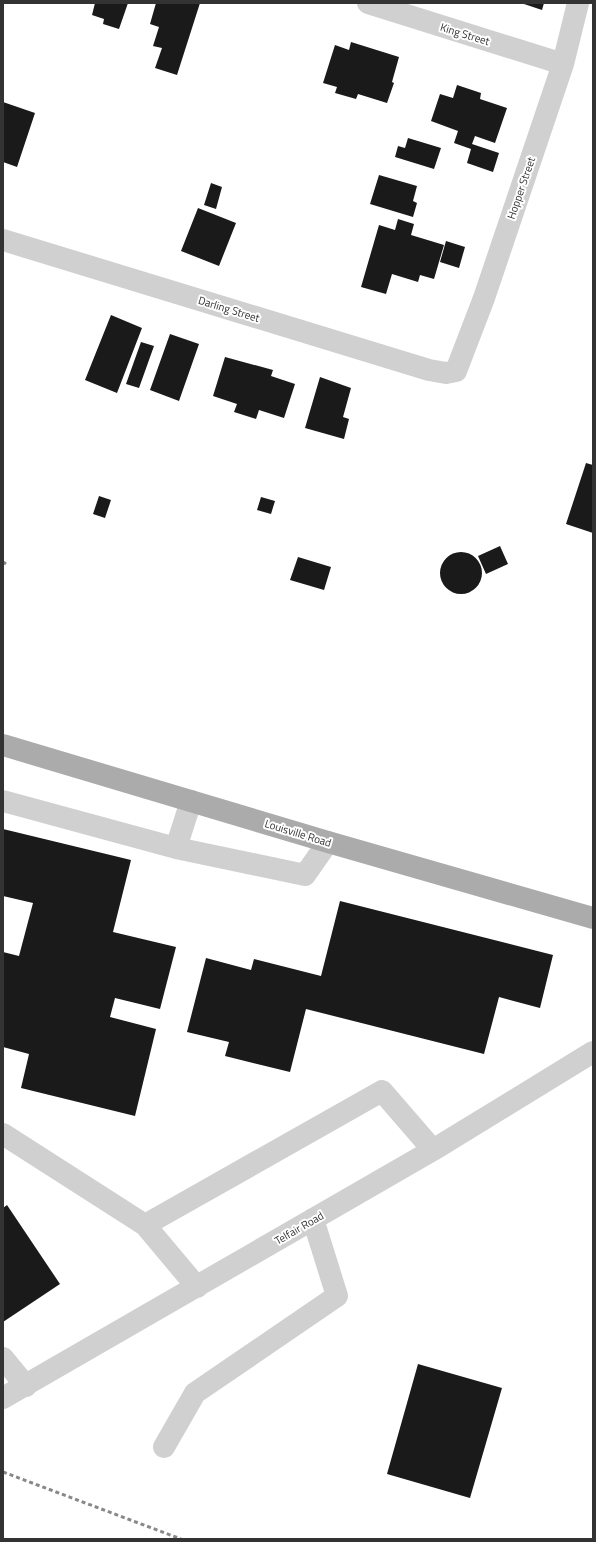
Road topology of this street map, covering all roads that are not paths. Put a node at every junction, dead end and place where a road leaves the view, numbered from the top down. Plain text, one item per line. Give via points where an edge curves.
1 (368, 3) edge
2 (578, 3) edge
3 (563, 64) junction
4 (3, 240) edge
5 (456, 371) joint
6 (3, 745) edge
7 (3, 801) edge
8 (191, 801) junction
9 (328, 842) junction
10 (176, 848) junction
11 (593, 918) edge
12 (593, 1052) edge
13 (3, 1134) edge
14 (433, 1150) junction
15 (314, 1219) junction
16 (145, 1225) junction
17 (197, 1287) junction
18 (3, 1358) edge
19 (26, 1386) junction
20 (3, 1398) edge
21 (164, 1447) dead end

1 - 3 street, King Street
2 - 3 street, Hopper Street
3 - 5 street, Hopper Street via 484,298
4 - 5 street, Darling Street via 428,370 446,373
6 - 8 main road, Louisville Road
7 - 10 street
8 - 9 main road, Louisville Road
8 - 10 street
9 - 10 street via 305,876
9 - 11 main road, Louisville Road
12 - 14 street, Telfair Road
13 - 16 street
14 - 15 street, Telfair Road
14 - 16 street via 382,1091
15 - 17 street, Telfair Road
15 - 21 street via 337,1296 195,1393
16 - 17 street
17 - 19 street, Telfair Road
18 - 19 street
19 - 20 street, Telfair Road

